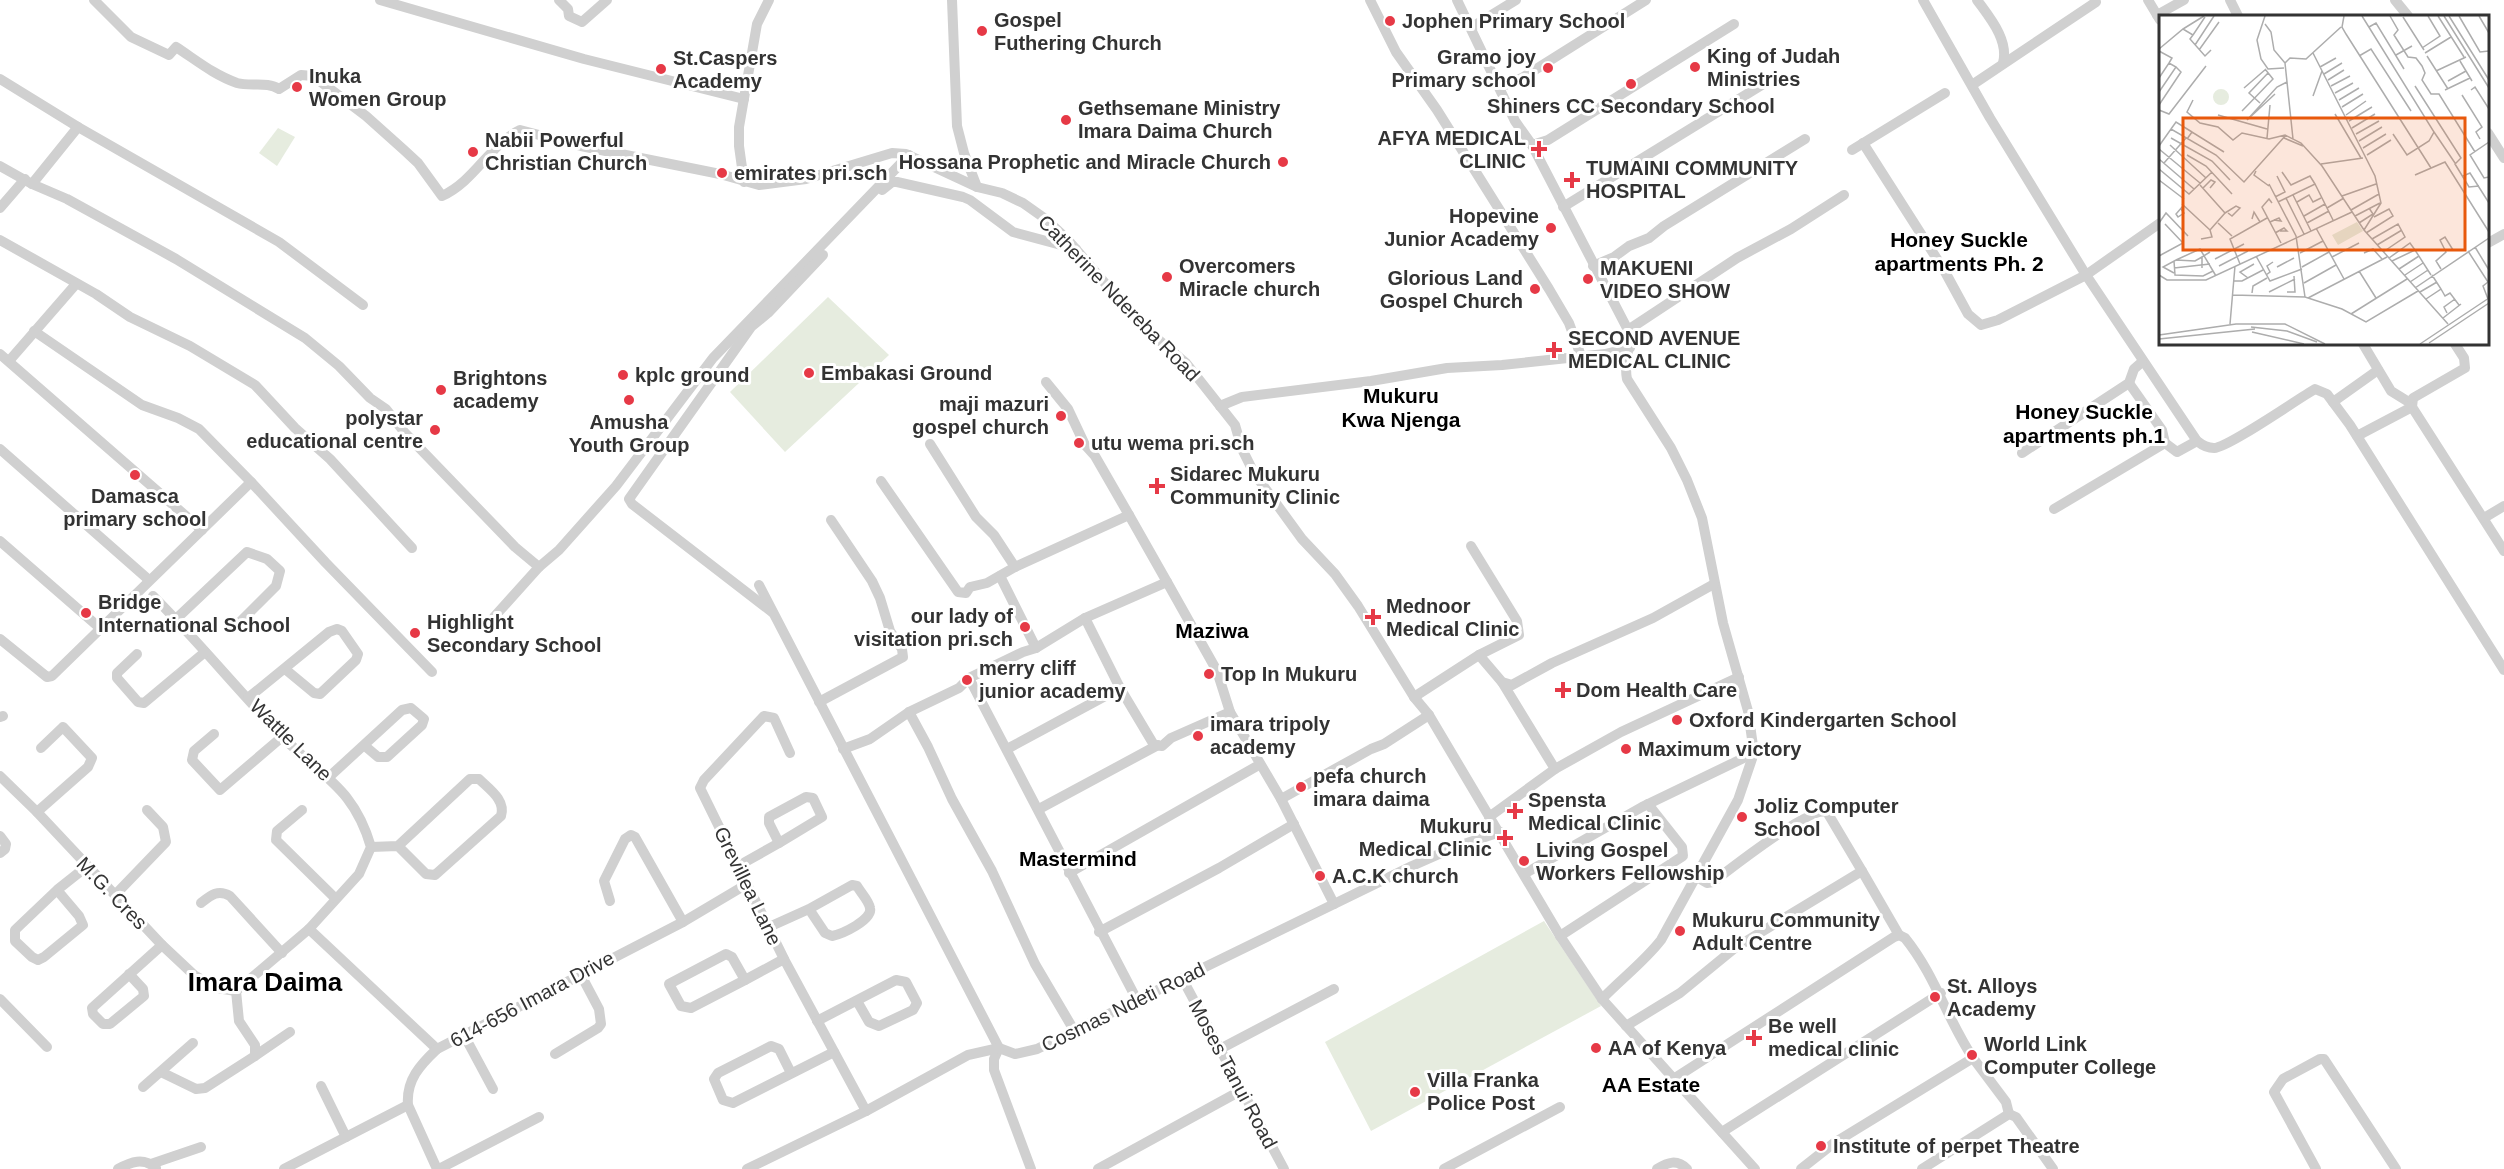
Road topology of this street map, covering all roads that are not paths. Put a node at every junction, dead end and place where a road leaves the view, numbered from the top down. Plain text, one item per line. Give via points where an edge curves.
1 (94, 0) edge
2 (380, 0) edge
3 (559, 0) edge
4 (607, 0) edge
5 (769, 0) edge
6 (952, 0) edge
7 (1370, 0) edge
8 (1458, 0) edge
9 (1516, 0) edge
10 (1646, 0) edge
11 (1923, 0) edge
12 (1977, 0) edge
13 (2148, 0) edge
14 (2184, 0) edge
15 (2230, 0) edge
16 (2395, 0) edge
17 (2096, 2) dead end
18 (2163, 15) edge
19 (2238, 15) edge
20 (2404, 15) edge
21 (2159, 18) edge
22 (1734, 24) dead end
23 (1472, 27) junction
24 (2003, 63) junction
25 (0, 80) edge
26 (1765, 83) dead end
27 (1972, 85) junction
28 (1500, 87) junction
29 (1945, 93) dead end
30 (744, 99) junction
31 (78, 127) junction
32 (2489, 136) edge
33 (1805, 139) dead end
34 (1863, 143) junction
35 (1532, 145) junction
36 (1852, 150) dead end
37 (909, 155) junction
38 (2504, 158) edge
39 (0, 166) edge
40 (29, 182) junction
41 (744, 182) junction
42 (977, 187) junction
43 (1844, 195) dead end
44 (1563, 207) junction
45 (0, 208) edge
46 (2159, 224) edge
47 (2504, 234) edge
48 (0, 240) edge
49 (2489, 242) edge
50 (1077, 249) junction
51 (1593, 266) junction
52 (2086, 275) junction
53 (76, 284) junction
54 (363, 305) dead end
55 (1628, 330) junction
56 (34, 331) junction
57 (2364, 345) edge
58 (2456, 345) edge
59 (1630, 348) junction
60 (1581, 356) junction
61 (4, 358) edge
62 (2142, 362) junction
63 (2378, 370) junction
64 (1046, 382) dead end
65 (2129, 383) junction
66 (2333, 402) junction
67 (1220, 406) junction
68 (2412, 406) junction
69 (2357, 436) junction
70 (2197, 441) junction
71 (2165, 443) junction
72 (930, 444) dead end
73 (0, 449) edge
74 (2022, 453) dead end
75 (881, 481) dead end
76 (251, 482) junction
77 (2504, 506) edge
78 (2054, 509) dead end
79 (1129, 515) junction
80 (2484, 518) junction
81 (831, 520) dead end
82 (202, 530) junction
83 (0, 541) edge
84 (1472, 546) dead end
85 (412, 548) dead end
86 (2504, 551) edge
87 (539, 567) junction
88 (1015, 567) junction
89 (1000, 576) junction
90 (149, 580) junction
91 (1167, 582) junction
92 (1714, 584) junction
93 (759, 585) dead end
94 (153, 596) dead end
95 (772, 612) junction
96 (494, 617) dead end
97 (1085, 618) junction
98 (176, 619) junction
99 (239, 623) dead end
100 (101, 629) junction
101 (0, 639) edge
102 (1036, 648) junction
103 (206, 652) junction
104 (136, 654) dead end
105 (1479, 655) junction
106 (285, 669) junction
107 (2504, 670) edge
108 (432, 672) dead end
109 (1739, 677) junction
110 (969, 678) junction
111 (1502, 682) junction
112 (1120, 688) junction
113 (1414, 697) junction
114 (248, 698) junction
115 (819, 702) junction
116 (909, 712) junction
117 (1230, 712) junction
118 (1429, 715) junction
119 (214, 734) dead end
120 (282, 737) junction
121 (1158, 745) junction
122 (365, 746) junction
123 (41, 748) dead end
124 (843, 749) junction
125 (1007, 749) junction
126 (790, 753) dead end
127 (1754, 753) junction
128 (1259, 765) junction
129 (1555, 769) junction
130 (329, 777) junction
131 (1, 778) edge
132 (1281, 799) junction
133 (1648, 804) junction
134 (1039, 809) junction
135 (147, 810) dead end
136 (302, 810) dead end
137 (37, 812) junction
138 (1489, 817) junction
139 (1294, 824) junction
140 (1500, 832) junction
141 (0, 836) edge
142 (779, 843) junction
143 (398, 846) junction
144 (371, 847) junction
145 (0, 853) edge
146 (738, 866) junction
147 (86, 867) junction
148 (1862, 871) junction
149 (1069, 873) junction
150 (1524, 874) junction
151 (1695, 876) junction
152 (747, 884) junction
153 (57, 890) junction
154 (115, 895) junction
155 (608, 897) dead end
156 (335, 898) junction
157 (201, 903) dead end
158 (1334, 904) junction
159 (809, 909) junction
160 (683, 922) junction
161 (769, 927) junction
162 (309, 930) junction
163 (1099, 932) junction
164 (1899, 935) junction
165 (1560, 936) junction
166 (162, 945) junction
167 (282, 953) junction
168 (784, 959) junction
169 (129, 974) junction
170 (581, 975) junction
171 (1182, 978) junction
172 (745, 980) junction
173 (1334, 989) dead end
174 (236, 991) junction
175 (1941, 993) junction
176 (0, 999) edge
177 (1602, 999) junction
178 (1137, 1000) junction
179 (857, 1001) junction
180 (817, 1021) junction
181 (1626, 1026) junction
182 (290, 1032) dead end
183 (1075, 1032) junction
184 (464, 1035) junction
185 (194, 1043) dead end
186 (47, 1047) dead end
187 (437, 1048) junction
188 (999, 1048) junction
189 (1220, 1049) junction
190 (834, 1052) junction
191 (555, 1054) dead end
192 (255, 1056) junction
193 (1973, 1058) junction
194 (161, 1072) junction
195 (791, 1073) junction
196 (1675, 1078) junction
197 (321, 1086) dead end
198 (143, 1088) dead end
199 (493, 1089) dead end
200 (1242, 1090) junction
201 (408, 1105) junction
202 (1560, 1107) dead end
203 (866, 1111) junction
204 (2009, 1114) junction
205 (539, 1117) dead end
206 (1722, 1132) junction
207 (346, 1137) junction
208 (201, 1147) dead end
209 (154, 1166) edge
210 (117, 1169) edge
211 (284, 1169) edge
212 (438, 1169) edge
213 (747, 1169) edge
214 (1031, 1169) edge
215 (1098, 1169) edge
216 (1284, 1169) edge
217 (1444, 1169) edge
218 (1656, 1169) edge
219 (1687, 1169) edge
220 (1755, 1169) edge
221 (1801, 1169) edge
222 (1922, 1169) edge
223 (2053, 1169) edge
224 (2316, 1169) edge
225 (2396, 1169) edge

1 - 41 street via 132,37 169,55 176,47 209,70 236,82 279,89 301,75 313,76 366,116 418,163 442,196 464,183 500,144 520,130
2 - 30 street via 584,59
3 - 4 street via 568,9 568,16 582,22
5 - 30 street via 757,24
6 - 42 street via 957,126
7 - 60 street via 1396,52 1437,110 1554,297
8 - 23 street
9 - 23 street
10 - 28 street via 1522,78
11 - 27 street
12 - 24 street via 2003,41
13 - 21 street
14 - 18 street
15 - 19 street
16 - 20 street
17 - 24 street
22 - 35 street via 1548,140
23 - 28 street
24 - 27 street
25 - 31 street
26 - 44 street
27 - 52 street
28 - 35 street via 1515,121
29 - 34 street
30 - 41 street via 739,146
31 - 40 street
31 - 54 street via 279,242
32 - 38 street
33 - 51 street via 1649,238
34 - 36 street
34 - 52 street via 1974,322 1986,325 1998,320
35 - 44 street
37 - 41 street via 892,153 806,180 764,185
37 - 42 street, Catherine Ndereba Road
37 - 87 street via 713,358 616,486 560,550
39 - 40 street
40 - 45 street
40 - 87 street via 176,259 305,338 386,409 515,547
42 - 50 street, Catherine Ndereba Road via 1023,203
43 - 55 street via 1737,258
44 - 51 street
46 - 52 street
47 - 49 street
48 - 53 street
50 - 67 street, Catherine Ndereba Road via 1140,324 1186,363
50 - 95 street via 1013,232 963,197 892,182 768,314 751,327 629,499
51 - 55 street
52 - 62 street
53 - 56 street
53 - 85 street via 255,385
55 - 59 street
56 - 61 street
56 - 76 street via 142,405 199,429
57 - 63 street
58 - 68 street via 2465,368 2413,398
59 - 60 street
59 - 92 street via 1624,365 1627,379 1687,480 1702,518
60 - 67 street via 1447,368 1242,397
61 - 82 street
62 - 65 street via 2134,369
62 - 70 street
63 - 66 street
63 - 68 street via 2391,391
64 - 79 street via 1068,409 1085,445
65 - 71 street via 2162,430
65 - 74 street
66 - 69 street
66 - 70 street via 2327,394 2314,389 2215,448
67 - 113 street, Catherine Ndereba Road via 1235,425 1254,473 1302,539 1347,590
68 - 69 street
68 - 80 street
69 - 107 street
70 - 71 street via 2177,452
71 - 78 street
72 - 88 street via 975,517 986,524
73 - 90 street
75 - 89 street via 958,592 966,593 970,586
76 - 82 street
76 - 108 street
77 - 80 street
79 - 88 street
79 - 91 street
80 - 86 street
81 - 115 street via 875,586 903,657
82 - 90 street
83 - 100 street
84 - 105 street via 1520,631
87 - 96 street
88 - 89 street
89 - 102 street
90 - 100 street
91 - 97 street
91 - 117 street via 1217,671
92 - 109 street
92 - 111 street via 1653,618 1512,685
93 - 95 street
94 - 98 street, Wattle Lane
95 - 115 street
97 - 102 street
97 - 112 street
98 - 99 street via 247,552 267,559 280,571 276,586
98 - 103 street, Wattle Lane
100 - 101 street via 50,677
102 - 110 street
103 - 104 street via 144,703 138,702 117,678 117,673
103 - 114 street, Wattle Lane
105 - 111 street
105 - 113 street
106 - 106 street via 320,694 358,654 342,631 334,630
106 - 114 street
109 - 127 street
109 - 129 street via 1622,732
110 - 116 street via 959,688
110 - 125 street
111 - 129 street
112 - 121 street via 1149,739
112 - 125 street
113 - 118 street, Catherine Ndereba Road
114 - 120 street, Wattle Lane
115 - 124 street
116 - 124 street via 870,739
116 - 183 street via 1035,963
117 - 121 street
117 - 128 street
118 - 132 street via 1384,744
118 - 138 street, Catherine Ndereba Road
119 - 120 street via 194,752 192,760 220,790
120 - 130 street, Wattle Lane
121 - 134 street
122 - 122 street via 378,757 387,758 424,719 405,708
122 - 130 street
123 - 137 street via 63,728 92,758 88,767
124 - 188 street
125 - 134 street
126 - 146 street, Grevillea Lane via 774,718 764,716 701,784 701,792
127 - 133 street
127 - 151 street via 1738,800
128 - 132 street
128 - 149 street
129 - 138 street
130 - 144 street, Wattle Lane via 365,824
131 - 137 street, M.G. Cres
132 - 139 street
133 - 150 street
133 - 165 street via 1682,847 1683,856
134 - 149 street
135 - 154 street via 163,827 166,842
136 - 156 street via 277,831 276,840
137 - 147 street, M.G. Cres
138 - 140 street, Catherine Ndereba Road
139 - 158 street
139 - 163 street
140 - 150 street, Catherine Ndereba Road
140 - 158 street, Cosmas Ndeti Road via 1455,847
141 - 145 street via 6,844
142 - 142 street via 820,820 821,812 813,798 806,797 769,817
142 - 146 street
143 - 143 street via 473,778 479,778 501,801 501,816 435,875 426,874
143 - 144 street
144 - 156 street via 359,874
146 - 152 street, Grevillea Lane
147 - 153 street
147 - 154 street, M.G. Cres
148 - 151 street via 1823,810 1753,851 1713,882
148 - 164 street
148 - 181 street via 1735,948 1680,993
149 - 163 street
150 - 165 street, Catherine Ndereba Road
151 - 177 street via 1661,940
152 - 160 street, 614-656 Imara Drive
152 - 161 street, Grevillea Lane
153 - 153 street via 15,930 15,942 38,960 82,927 82,919
154 - 166 street, M.G. Cres
155 - 160 street via 604,880 625,839 633,836
156 - 162 street
157 - 167 street via 215,893 230,896
158 - 171 street, Cosmas Ndeti Road
159 - 159 street via 825,933 832,936 867,918 870,912 857,886 852,885
159 - 161 street
160 - 170 street, 614-656 Imara Drive
161 - 168 street, Grevillea Lane
162 - 167 street
162 - 187 street
163 - 178 street
164 - 175 street via 1911,944
164 - 196 street
165 - 177 street, Catherine Ndereba Road
166 - 169 street
166 - 174 street, M.G. Cres via 201,981
167 - 174 street
168 - 172 street
168 - 180 street, Grevillea Lane
169 - 169 street via 92,1008 103,1024 108,1025 144,996
170 - 184 street, 614-656 Imara Drive
170 - 191 street via 599,1009 601,1024
171 - 178 street, Cosmas Ndeti Road
171 - 189 street, Moses Tanui Road
172 - 172 street via 732,957 726,954 675,979 669,987 687,1009
173 - 189 street
174 - 192 street via 239,1022 255,1045
175 - 193 street via 1956,1033
175 - 206 street
176 - 186 street
177 - 181 street, Catherine Ndereba Road
178 - 183 street, Cosmas Ndeti Road
179 - 179 street via 869,1022 879,1026 913,1010 917,1003 906,982 900,979
179 - 180 street
180 - 190 street, Grevillea Lane
181 - 196 street, Catherine Ndereba Road
182 - 192 street
183 - 188 street, Cosmas Ndeti Road via 1027,1053
184 - 187 street, 614-656 Imara Drive
184 - 199 street
185 - 194 street
187 - 201 street, 614-656 Imara Drive via 416,1071
188 - 203 street, Cosmas Ndeti Road via 954,1060
188 - 214 street via 994,1070
189 - 200 street, Moses Tanui Road
190 - 195 street
190 - 203 street, Grevillea Lane
192 - 194 street via 205,1088 196,1089
193 - 204 street via 2006,1101
193 - 221 street via 1834,1143
194 - 198 street
195 - 195 street via 733,1103 723,1100 714,1079 718,1073 771,1046 779,1049
196 - 206 street, Catherine Ndereba Road
197 - 207 street
200 - 215 street
200 - 216 street, Moses Tanui Road
201 - 207 street
201 - 212 street
202 - 217 street
203 - 213 street, Cosmas Ndeti Road
204 - 222 street
204 - 223 street via 2016,1117
205 - 212 street
206 - 220 street, Catherine Ndereba Road
207 - 211 street
208 - 209 street
209 - 210 street via 138,1161
218 - 219 street via 1675,1162
224 - 225 street via 2274,1092 2283,1079 2320,1059 2324,1059

